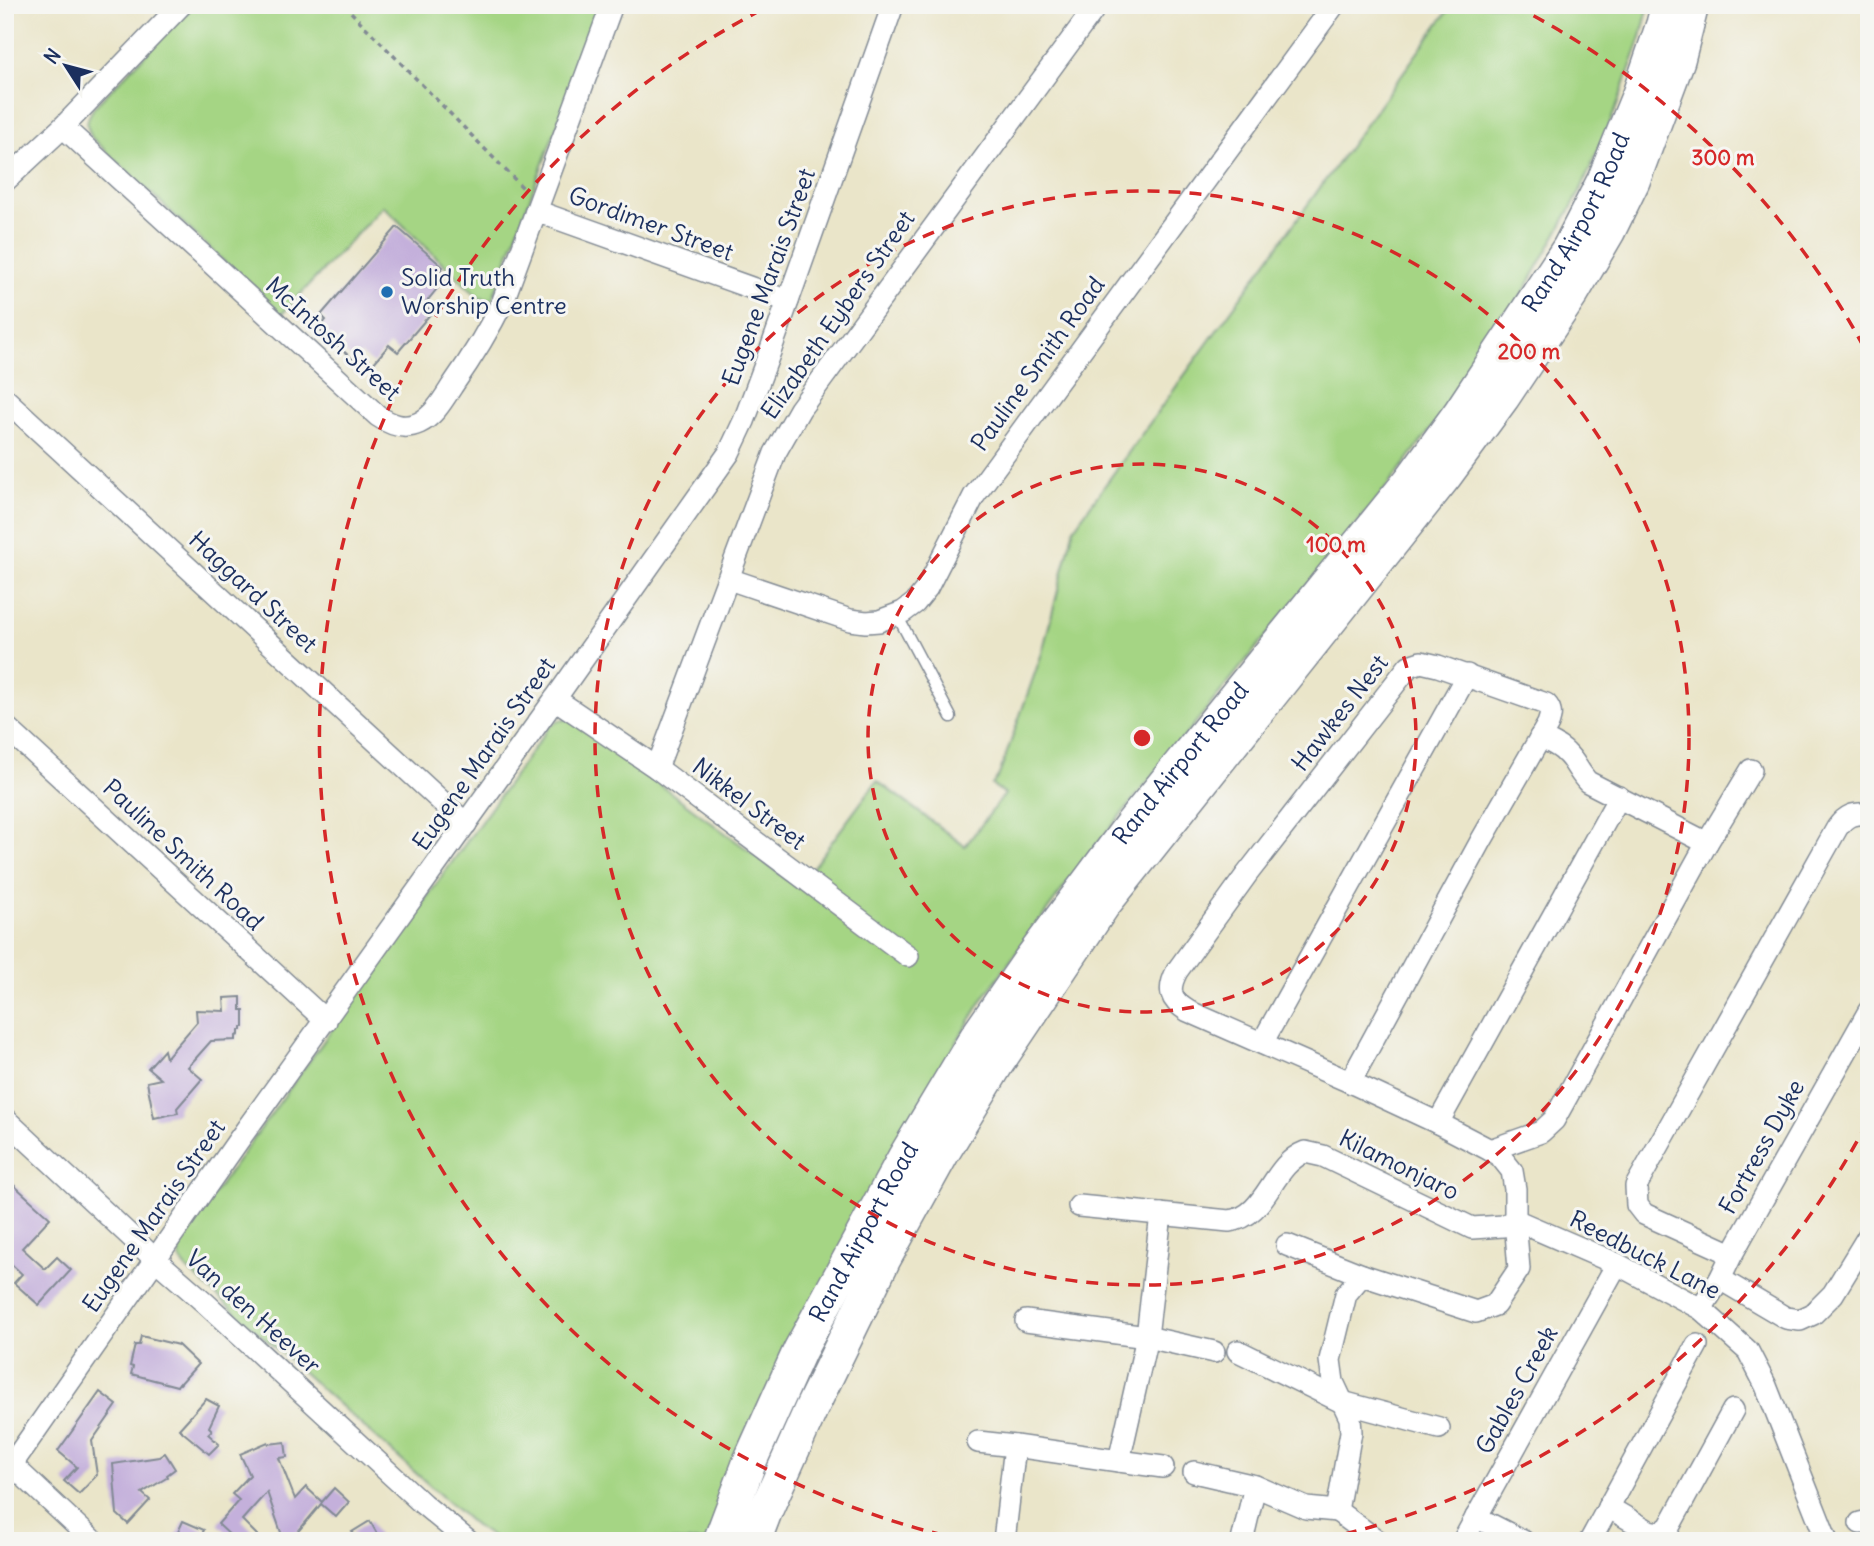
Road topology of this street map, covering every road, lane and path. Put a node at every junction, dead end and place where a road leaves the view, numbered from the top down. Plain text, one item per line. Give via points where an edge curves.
1 (181, 5) edge
2 (344, 5) edge
3 (612, 5) edge
4 (893, 5) edge
5 (1097, 5) edge
6 (1334, 5) edge
7 (1668, 5) edge
8 (1692, 5) edge
9 (63, 127) junction
10 (5, 181) edge
11 (537, 208) junction
12 (788, 301) junction
13 (5, 399) edge
14 (729, 579) junction
15 (897, 615) junction
16 (1466, 675) junction
17 (555, 699) junction
18 (951, 717) dead end
19 (5, 726) edge
20 (1540, 737) junction
21 (657, 768) junction
22 (1751, 770) dead end
23 (1619, 797) junction
24 (1869, 814) edge
25 (466, 824) junction
26 (1707, 844) junction
27 (908, 956) dead end
28 (1869, 1011) edge
29 (326, 1021) junction
30 (1262, 1043) junction
31 (1350, 1082) junction
32 (5, 1119) edge
33 (1438, 1123) junction
34 (1490, 1150) junction
35 (1079, 1206) dead end
36 (1161, 1213) junction
37 (1514, 1220) junction
38 (1869, 1235) edge
39 (1287, 1245) dead end
40 (1732, 1254) junction
41 (156, 1260) junction
42 (1617, 1264) junction
43 (1861, 1268) edge
44 (1362, 1275) junction
45 (1720, 1279) junction
46 (1701, 1309) junction
47 (1026, 1321) dead end
48 (1147, 1337) junction
49 (1697, 1345) dead end
50 (1238, 1351) dead end
51 (1214, 1352) dead end
52 (1342, 1402) junction
53 (1733, 1410) dead end
54 (1439, 1428) dead end
55 (978, 1442) dead end
56 (1015, 1446) junction
57 (1119, 1461) junction
58 (1163, 1467) dead end
59 (9, 1469) edge
60 (1194, 1472) dead end
61 (1255, 1486) junction
62 (1608, 1507) junction
63 (1337, 1511) junction
64 (1476, 1517) junction
65 (1822, 1539) edge
66 (93, 1541) edge
67 (468, 1541) edge
68 (720, 1541) edge
69 (754, 1541) edge
70 (1004, 1541) edge
71 (1242, 1541) edge
72 (1378, 1541) edge
73 (1463, 1541) edge
74 (1523, 1541) edge
75 (1590, 1541) edge

1 - 9 street
2 - 11 path
3 - 11 street, McIntosh Street
4 - 12 street, Eugene Marais Street
5 - 14 street, Elizabeth Eybers Street via 800,409 775,453
6 - 15 street, Pauline Smith Road via 974,496 927,588
7 - 68 main road, Rand Airport Road via 1604,180 1569,248 1459,414 1410,481 1130,826 976,1038 904,1158 806,1339 750,1461
8 - 69 main road, Rand Airport Road via 1678,60 1633,181 1571,295 1445,476 1104,904 1019,1029 884,1259
9 - 10 street
9 - 11 street, McIntosh Street via 378,416 398,426 419,423 431,415 470,360 503,301
11 - 12 street, Gordimer Street
12 - 17 street, Eugene Marais Street via 729,453
13 - 25 street, Haggard Street
14 - 15 street, Pauline Smith Road via 850,620 879,621
14 - 21 street, Elizabeth Eybers Street
15 - 18 lane
16 - 20 street, Hawkes Nest via 1546,704 1551,715
16 - 30 street
16 - 30 street, Hawkes Nest via 1421,662 1409,666 1177,971 1171,984 1172,997 1179,1005
17 - 21 street, Nikkel Street
17 - 25 street, Eugene Marais Street
19 - 29 street, Pauline Smith Road
20 - 23 street via 1567,753 1588,782
20 - 31 street, Hawkes Nest
21 - 27 street, Nikkel Street
22 - 26 street
23 - 26 street
23 - 33 street
24 - 40 street via 1845,817 1837,828 1636,1186 1637,1205 1644,1214
25 - 29 street, Eugene Marais Street
26 - 34 street via 1554,1120 1541,1132
28 - 40 street, Fortress Dyke
29 - 41 street, Eugene Marais Street
30 - 31 street, Hawkes Nest
31 - 33 street, Hawkes Nest
32 - 41 street, Van den Heever
33 - 34 street, Hawkes Nest
34 - 37 street, Hawkes Nest via 1512,1171
35 - 36 street, Kilamonjaro
36 - 37 street, Kilamonjaro via 1236,1221 1254,1210 1290,1161 1305,1152 1323,1156 1472,1228 1503,1226
36 - 48 street
37 - 42 street, Reedbuck Lane
37 - 44 street, Hawkes Nest via 1518,1269 1495,1305 1476,1312
38 - 43 street
39 - 44 street, Hawkes Nest
40 - 45 street, Fortress Dyke
41 - 59 street, Eugene Marais Street
41 - 67 street, Van den Heever
42 - 46 street, Reedbuck Lane
42 - 64 street, Gables Creek
43 - 45 street via 1813,1314 1800,1320 1786,1318
44 - 52 street via 1346,1294 1330,1360
45 - 46 street, Fortress Dyke
46 - 65 street, Reedbuck Lane via 1748,1351 1757,1366
47 - 48 street
48 - 51 street
48 - 57 street
49 - 62 street
50 - 52 street
52 - 54 street
52 - 63 street via 1351,1432
53 - 62 street via 1669,1527 1660,1533 1648,1531
55 - 56 street
56 - 57 street
56 - 70 street
57 - 58 street
59 - 66 street
60 - 61 street
61 - 63 street via 1306,1508
61 - 71 street
62 - 75 street
63 - 72 street
64 - 73 street, Gables Creek
64 - 74 street

